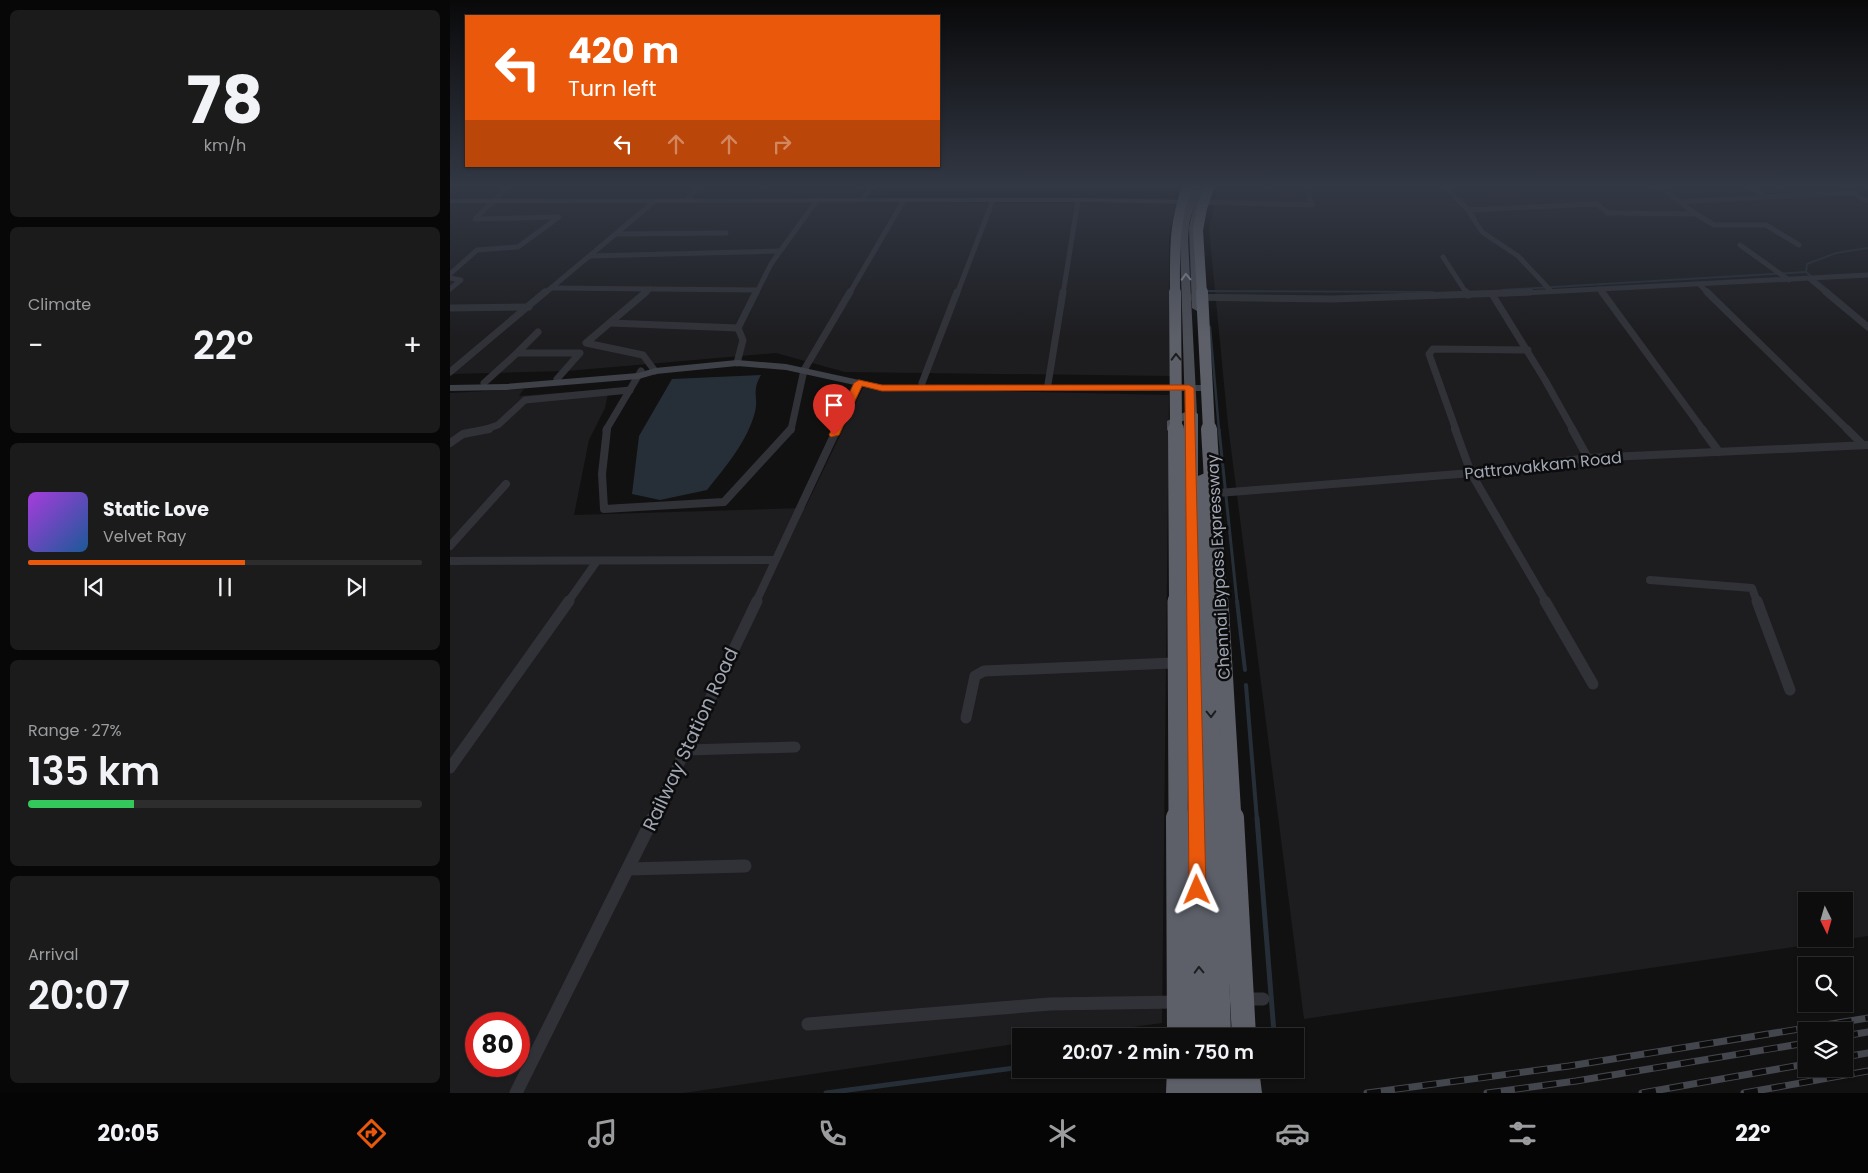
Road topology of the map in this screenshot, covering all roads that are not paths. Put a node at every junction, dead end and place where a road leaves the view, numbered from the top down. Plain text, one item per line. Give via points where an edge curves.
1 (533, 236) edge
2 (614, 236) edge
3 (791, 236) edge
4 (883, 236) edge
5 (979, 236) edge
6 (1072, 236) edge
7 (1175, 236) edge
8 (1193, 236) edge
9 (1198, 236) edge
10 (1488, 236) edge
11 (1785, 236) edge
12 (1740, 245) dead end
13 (1799, 245) dead end
14 (780, 251) junction
15 (590, 256) junction
16 (1443, 257) dead end
17 (450, 274) edge
18 (1868, 275) edge
19 (450, 278) edge
20 (1810, 279) junction
21 (1789, 280) junction
22 (1700, 285) junction
23 (551, 288) junction
24 (1548, 288) junction
25 (450, 289) edge
26 (650, 289) junction
27 (1600, 289) junction
28 (756, 290) junction
29 (1492, 294) junction
30 (1468, 295) junction
31 (1200, 297) junction
32 (529, 307) junction
33 (450, 308) edge
34 (610, 323) junction
35 (1868, 327) edge
36 (738, 328) junction
37 (538, 332) dead end
38 (1528, 350) junction
39 (517, 353) junction
40 (737, 362) junction
41 (804, 370) junction
42 (450, 372) edge
43 (646, 372) junction
44 (557, 379) junction
45 (859, 383) junction
46 (450, 384) edge
47 (484, 384) junction
48 (922, 384) junction
49 (1048, 384) junction
50 (872, 386) junction
51 (1189, 386) junction
52 (1202, 386) junction
53 (450, 388) edge
54 (630, 390) junction
55 (1198, 414) junction
56 (450, 443) edge
57 (1866, 445) edge
58 (1720, 452) junction
59 (1588, 458) junction
60 (1471, 472) junction
61 (506, 484) dead end
62 (1223, 493) junction
63 (450, 546) edge
64 (774, 560) junction
65 (450, 561) edge
66 (597, 561) junction
67 (1650, 580) dead end
68 (1172, 663) junction
69 (1593, 684) dead end
70 (1790, 690) dead end
71 (966, 718) dead end
72 (795, 747) dead end
73 (687, 750) junction
74 (450, 768) edge
75 (745, 866) dead end
76 (628, 869) junction
77 (1263, 999) dead end
78 (808, 1024) dead end
79 (1179, 1028) edge
80 (1201, 1028) edge
81 (1219, 1028) edge
82 (1244, 1028) edge
83 (1180, 1078) edge
84 (1202, 1078) edge
85 (1221, 1078) edge
86 (1247, 1078) edge
87 (516, 1093) edge
88 (1180, 1093) edge
89 (1203, 1093) edge
90 (1222, 1093) edge
91 (1248, 1093) edge

1 - 17 street via 518,247 477,250
2 - 15 street
3 - 14 street
4 - 41 street
5 - 48 street
6 - 49 street
79 -> 7 highway, bridge
8 - 31 main road
9 - 82 highway, Chennai Bypass Expressway, bridge
10 - 24 street via 1518,256
11 - 13 street
12 - 21 street
14 - 15 street
14 - 28 street
15 - 23 street
16 - 30 street
18 - 20 street
19 - 25 street via 461,280
20 - 21 street
20 - 35 street
21 - 22 street
22 - 27 street
22 - 57 street
23 - 26 street
23 - 32 street
24 - 27 street
24 - 29 street
26 - 28 street
26 - 34 street
27 - 58 street
28 - 36 street
29 - 30 street
29 - 38 street
30 - 31 street via 1332,299
31 - 51 main road
31 - 52 main road
32 - 33 street
32 - 42 street
34 - 36 street
34 - 43 street via 586,343 643,356
36 - 40 street via 743,340
37 - 39 street
38 - 59 street
38 - 60 street via 1430,350
39 - 44 street via 580,352
39 - 47 street
40 - 41 main road
40 - 43 main road
41 - 45 main road
41 - 54 street via 791,431 724,502 604,509 605,432
43 - 44 main road
43 - 53 main road via 506,387
43 - 54 street
44 - 47 main road
45 - 50 main road
45 - 64 street, Railway Station Road
46 - 47 main road
48 - 49 main road
48 - 50 main road via 882,383
49 - 51 main road
50 - 51 main road
51 - 52 main road
51 - 55 main road
52 - 55 main road
54 - 56 street via 525,400 496,426 461,434
55 - 62 main road via 1215,421
55 - 68 main road via 1173,421
80 -> 55 highway, bridge via 1191,547
55 -> 81 highway, bridge
57 - 58 street, Pattravakkam Road
58 - 59 street, Pattravakkam Road
59 - 60 street, Pattravakkam Road
60 - 62 street, Pattravakkam Road
60 - 69 street
61 - 63 street
62 - 68 main road via 1248,939 1174,940
64 - 66 street
64 - 73 street, Railway Station Road
65 - 66 street
66 - 74 street
67 - 70 street via 1752,588
68 - 71 street via 984,671 975,676
72 - 73 street
73 - 76 street, Railway Station Road
75 - 76 street
76 - 87 street, Railway Station Road
77 - 78 street via 1050,1004
83 - 88 highway
84 - 89 highway
85 - 90 highway
86 - 91 highway

